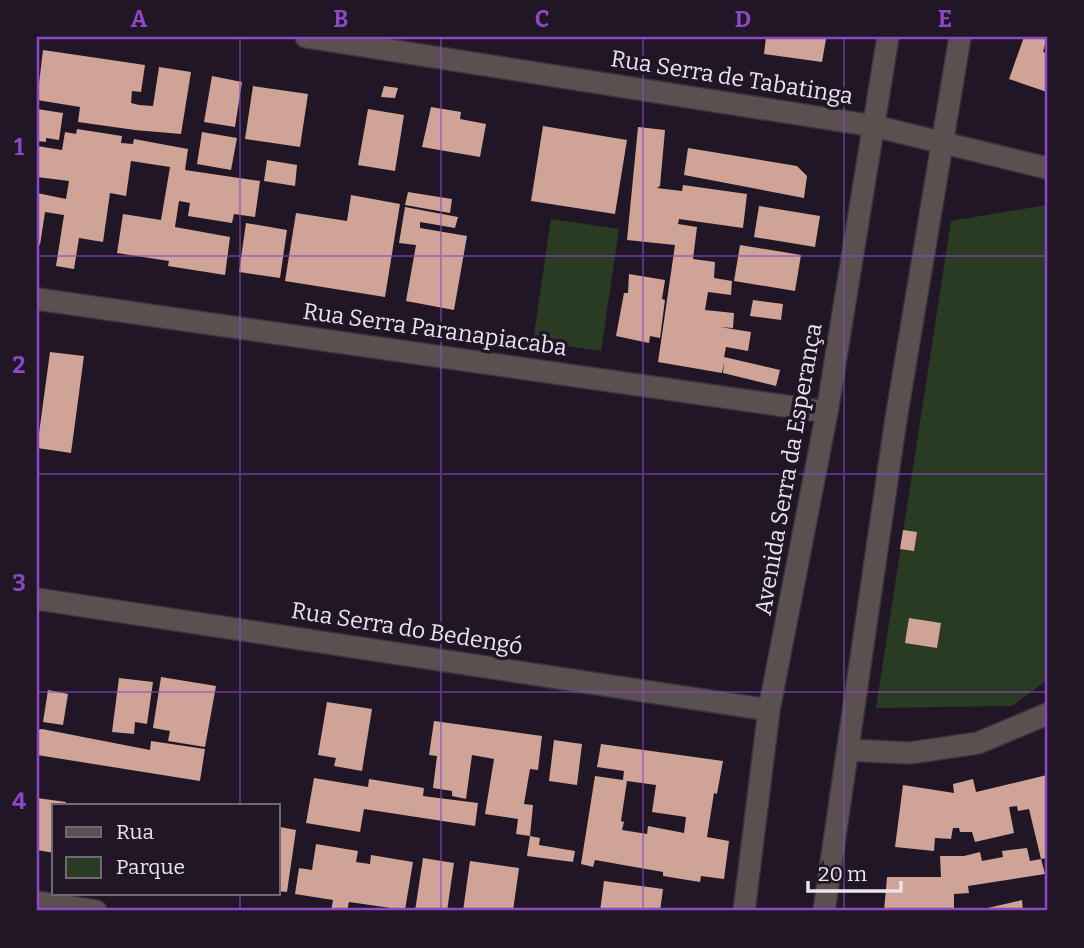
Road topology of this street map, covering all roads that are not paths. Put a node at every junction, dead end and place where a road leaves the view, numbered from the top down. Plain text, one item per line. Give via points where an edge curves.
1 (306, 37) edge
2 (888, 37) edge
3 (960, 37) edge
4 (874, 126) junction
5 (942, 144) junction
6 (1047, 168) edge
7 (37, 299) edge
8 (827, 412) junction
9 (37, 598) edge
10 (769, 710) junction
11 (1047, 714) edge
12 (848, 751) junction
13 (37, 902) edge
14 (96, 911) edge
15 (744, 911) edge
16 (824, 911) edge

1 - 4 street, Rua Serra de Tabatinga
2 - 4 street, Avenida Serra da Esperança
3 - 5 street
4 - 5 street, Rua Serra de Tabatinga
4 - 8 street, Avenida Serra da Esperança
5 - 6 street, Rua Serra de Tabatinga
5 - 12 street
7 - 8 street, Rua Serra Paranapiacaba
8 - 10 street, Avenida Serra da Esperança
9 - 10 street, Rua Serra do Bedengó
10 - 15 street, Avenida Serra da Esperança
11 - 12 street via 978,743 910,753
12 - 16 street
13 - 14 street

